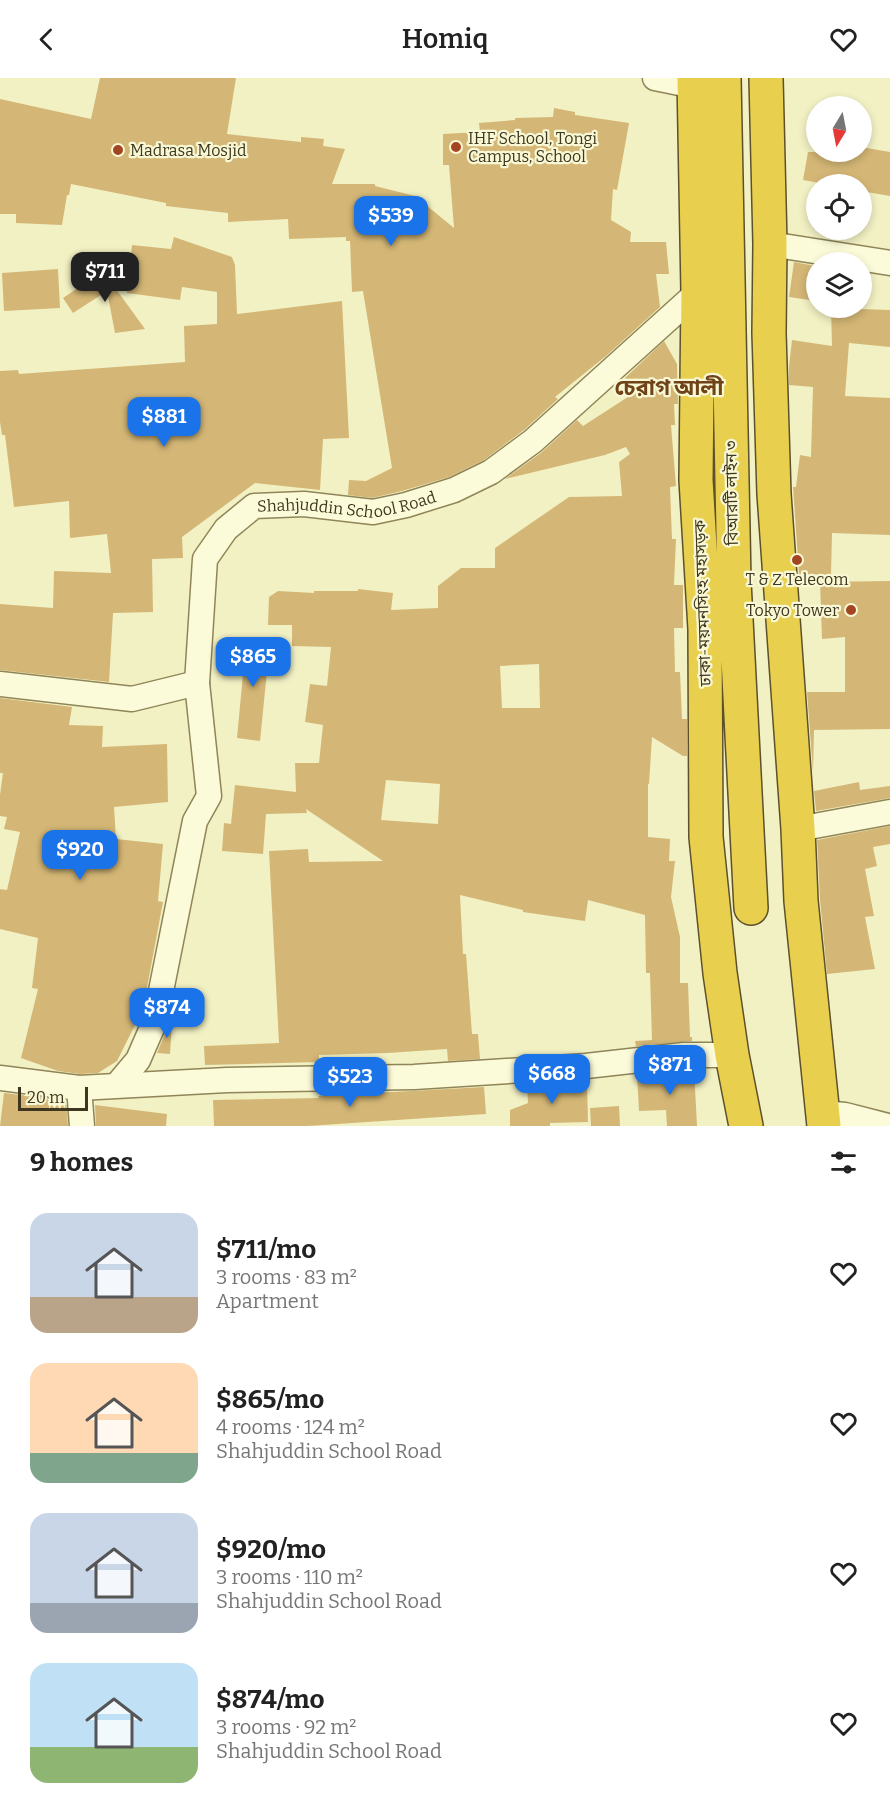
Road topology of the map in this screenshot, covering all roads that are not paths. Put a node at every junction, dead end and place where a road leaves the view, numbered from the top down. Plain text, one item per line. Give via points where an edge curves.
1 (656, 78) edge
2 (766, 78) edge
3 (704, 81) edge
4 (770, 244) junction
5 (890, 262) edge
6 (698, 292) junction
7 (197, 683) junction
8 (0, 684) edge
9 (890, 812) edge
10 (798, 829) junction
11 (752, 908) dead end
12 (732, 1055) junction
13 (0, 1078) edge
14 (117, 1085) junction
15 (79, 1088) junction
16 (823, 1120) edge
17 (82, 1126) edge
18 (746, 1126) edge
19 (888, 1126) edge

1 - 3 street
2 - 4 highway
3 - 6 highway, ঢাকা-ময়মনসিংহ মহাসড়ক
3 - 11 highway, বিআরটি লাইন ৩
4 - 5 street
4 - 10 highway via 774,494
6 - 7 street, Shahjuddin School Road via 533,441 454,490 373,512 304,504 254,506 226,529 205,560
6 - 12 highway, ঢাকা-ময়মনসিংহ মহাসড়ক via 696,480 705,629 706,837
7 - 8 street via 132,699
7 - 14 street, Shahjuddin School Road via 209,796 195,821 155,1021 138,1060
9 - 10 street
10 - 16 highway via 801,902
12 - 14 street via 684,1055 586,1066 414,1077
12 - 18 highway, ঢাকা-ময়মনসিংহ মহাসড়ক
13 - 15 street
14 - 15 street
15 - 17 street
16 - 19 street via 845,1115

